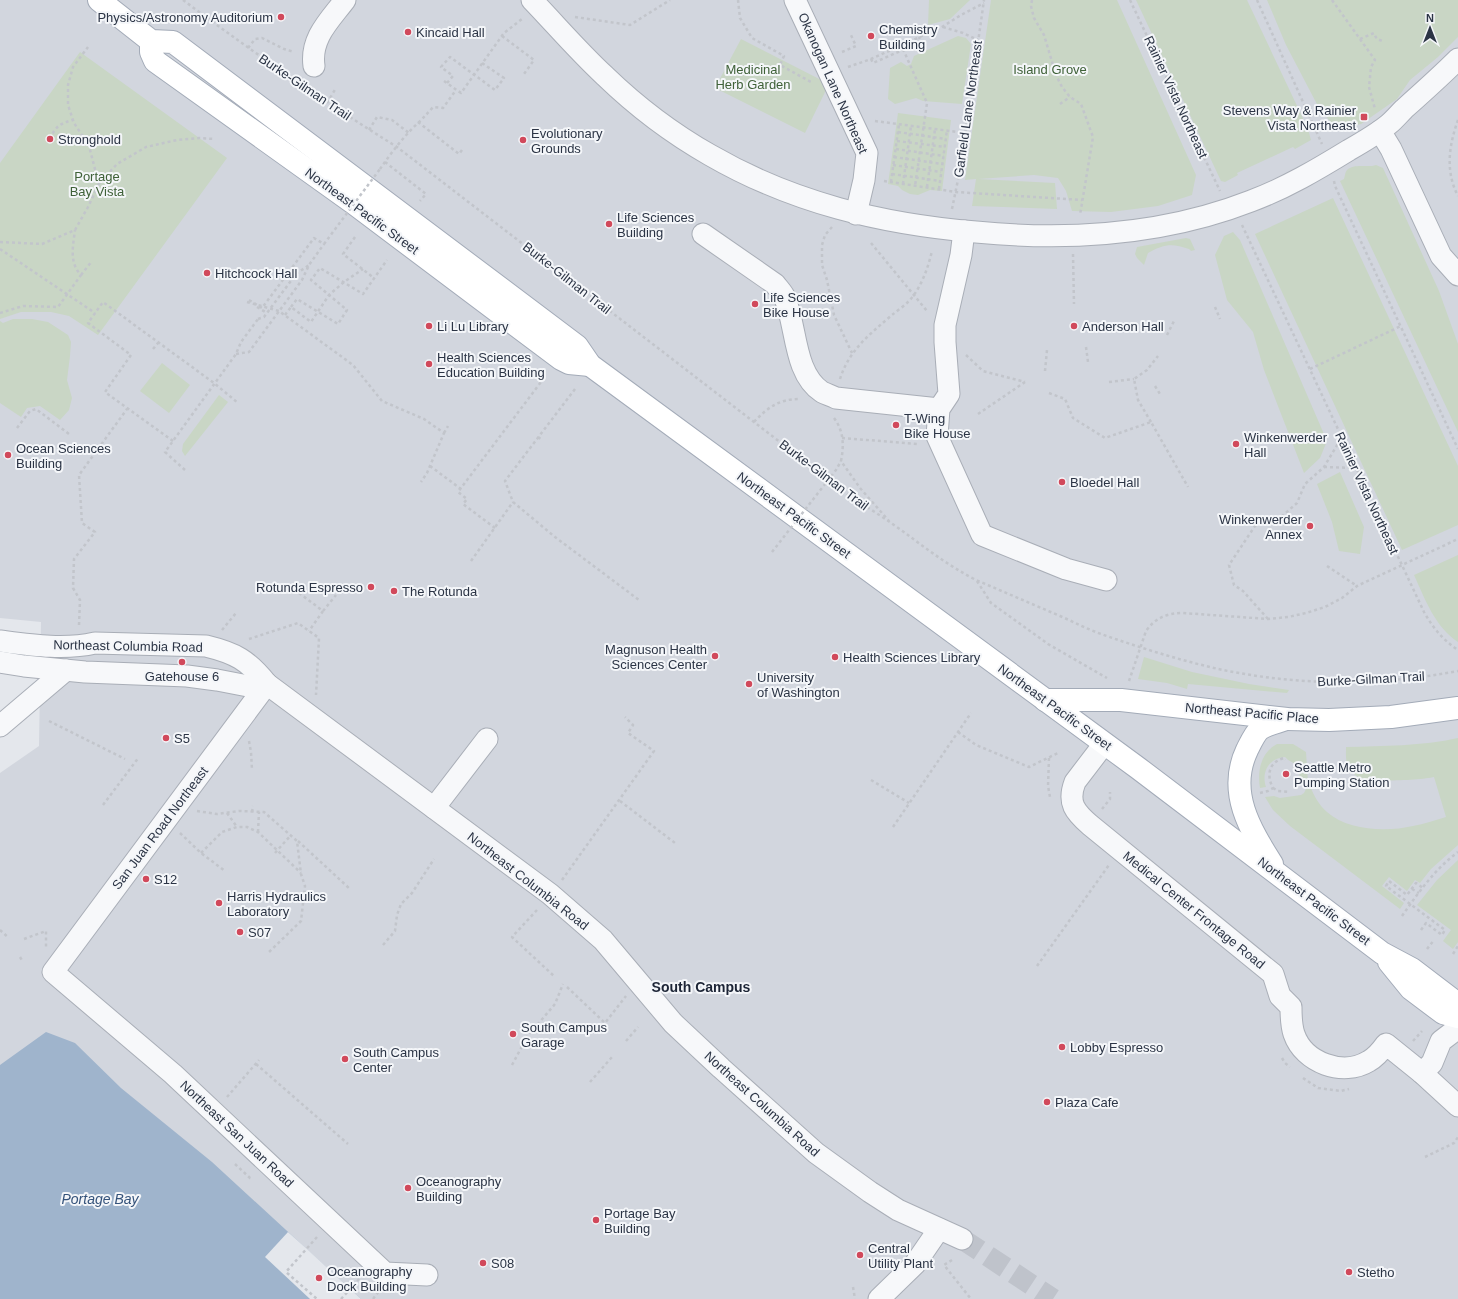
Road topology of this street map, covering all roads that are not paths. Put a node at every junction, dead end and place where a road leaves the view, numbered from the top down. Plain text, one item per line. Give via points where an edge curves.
1 (99, 0) edge
2 (345, 0) edge
3 (795, 0) edge
4 (529, 8) edge
5 (1458, 59) edge
6 (313, 60) road end
7 (1378, 123) junction
8 (856, 214) junction
9 (964, 231) junction
10 (703, 234) dead end
11 (1458, 275) edge
12 (939, 409) junction
13 (1106, 580) dead end
14 (0, 641) edge
15 (0, 662) edge
16 (66, 670) junction
17 (267, 684) junction
18 (1045, 700) junction
19 (1458, 708) edge
20 (1287, 719) junction
21 (0, 726) edge
22 (487, 739) dead end
23 (1104, 744) junction
24 (434, 808) junction
25 (1279, 876) junction
26 (1382, 953) junction
27 (53, 972) joint
28 (1458, 1004) edge
29 (1458, 1017) edge
30 (1458, 1028) edge
31 (1422, 1074) junction
32 (1458, 1106) edge
33 (938, 1229) junction
34 (962, 1239) tunnel mouth
35 (427, 1275) dead end
36 (879, 1299) edge

1 - 18 main road, Northeast Pacific Street via 151,41 151,52 155,62 352,202 561,359 569,363 590,365
2 - 6 street via 315,43
3 - 8 street, Okanogan Lane Northeast via 867,153
4 - 8 street via 651,115 709,155 764,183
5 - 7 street via 1422,94
7 - 9 street via 1322,167 1272,192 1191,220 1153,228 1076,236 1021,236
7 - 11 street via 1441,256
8 - 9 street via 899,223
9 - 12 street via 945,325 949,394
10 - 12 street via 775,284 788,307 802,365 810,380 822,391 836,398
12 - 13 street via 937,436 982,536 1066,569
14 - 17 street, Northeast Columbia Road via 78,647 95,643 206,646 244,661 255,669
15 - 16 street, Northeast Columbia Road
16 - 17 street, Northeast Columbia Road via 187,676 248,686
16 - 21 street
17 - 24 street, Northeast Columbia Road
17 - 27 street, San Juan Road Northeast
18 - 20 main road, Northeast Pacific Place via 1121,700
18 - 23 main road, Northeast Pacific Street
19 - 20 main road, Northeast Pacific Place via 1391,717
20 - 25 main road via 1260,730 1245,754 1240,782 1240,798 1245,812 1256,837
22 - 24 street
23 - 25 main road, Northeast Pacific Street
23 - 31 street, Medical Center Frontage Road via 1072,789 1076,813 1273,974 1280,996 1292,1007 1291,1021 1302,1048 1312,1058 1339,1068 1354,1067 1367,1062 1379,1054 1386,1044
24 - 33 street, Northeast Columbia Road via 550,894 603,940 673,1022 816,1153 886,1203
25 - 26 main road, Northeast Pacific Street
26 - 28 main road, Northeast Pacific Street via 1412,969
26 - 29 main road, Northeast Pacific Street via 1411,989 1443,1013
27 - 35 street, Northeast San Juan Road via 173,1074 385,1273
30 - 31 street via 1441,1041 1432,1063
31 - 32 street
33 - 34 street, Northeast Columbia Road
33 - 36 street via 915,1264

